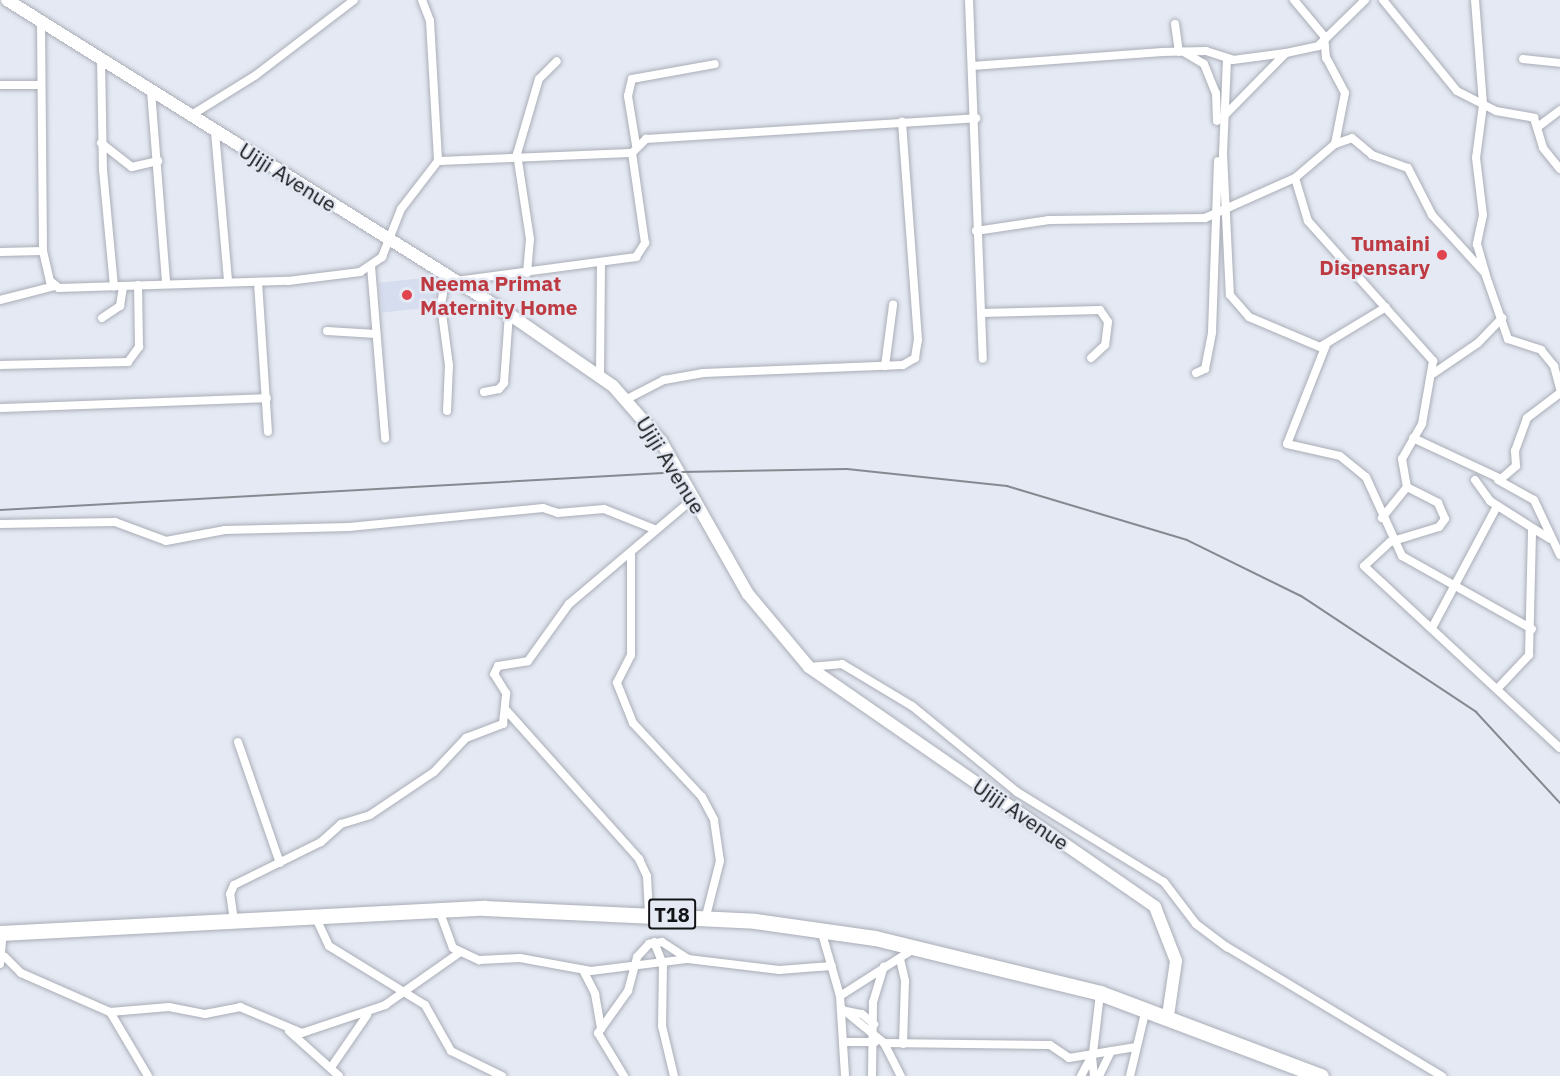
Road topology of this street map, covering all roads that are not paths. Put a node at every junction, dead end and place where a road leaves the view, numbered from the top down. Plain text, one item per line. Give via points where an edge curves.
1 (8, 0) edge
2 (354, 0) edge
3 (422, 0) edge
4 (969, 0) edge
5 (1294, 0) edge
6 (1365, 0) edge
7 (1383, 0) edge
8 (1475, 0) edge
9 (41, 21) junction
10 (1175, 24) dead end
11 (1324, 36) junction
12 (1182, 52) junction
13 (1286, 53) junction
14 (101, 58) junction
15 (1227, 59) junction
16 (1523, 59) dead end
17 (557, 61) dead end
18 (1560, 63) edge
19 (715, 64) dead end
20 (972, 66) junction
21 (0, 85) edge
22 (40, 85) junction
23 (152, 91) junction
24 (1482, 105) junction
25 (1560, 110) edge
26 (189, 116) junction
27 (1223, 117) junction
28 (976, 118) junction
29 (902, 122) junction
30 (1539, 126) junction
31 (214, 132) junction
32 (101, 143) junction
33 (1335, 144) junction
34 (634, 149) junction
35 (517, 154) junction
36 (158, 161) junction
37 (438, 161) junction
38 (1560, 169) edge
39 (1295, 178) junction
40 (1229, 212) junction
41 (1219, 215) junction
42 (976, 231) junction
43 (390, 240) junction
44 (43, 251) junction
45 (0, 252) edge
46 (600, 263) junction
47 (371, 266) junction
48 (527, 273) junction
49 (1485, 273) junction
50 (451, 277) junction
51 (228, 281) junction
52 (258, 282) junction
53 (166, 283) junction
54 (138, 285) junction
55 (55, 286) junction
56 (118, 286) junction
57 (0, 300) edge
58 (893, 305) dead end
59 (1386, 307) junction
60 (981, 313) junction
61 (509, 314) junction
62 (102, 318) dead end
63 (1502, 318) junction
64 (327, 331) dead end
65 (376, 334) junction
66 (1326, 345) junction
67 (1091, 358) dead end
68 (983, 359) dead end
69 (0, 365) edge
70 (885, 366) junction
71 (1196, 373) dead end
72 (1434, 373) junction
73 (600, 376) junction
74 (1560, 391) edge
75 (484, 392) dead end
76 (267, 398) junction
77 (627, 399) junction
78 (0, 408) edge
79 (447, 411) dead end
80 (268, 432) dead end
81 (385, 438) dead end
82 (1413, 438) junction
83 (1497, 479) junction
84 (1475, 480) dead end
85 (1407, 487) junction
86 (695, 497) junction
87 (1497, 506) junction
88 (1382, 518) junction
89 (0, 524) edge
90 (654, 529) junction
91 (1532, 530) junction
92 (1550, 539) junction
93 (1394, 540) junction
94 (631, 554) junction
95 (1560, 555) edge
96 (1457, 587) junction
97 (1433, 626) junction
98 (1532, 628) junction
99 (809, 667) junction
100 (1499, 687) junction
101 (506, 710) junction
102 (238, 741) dead end
103 (1560, 748) edge
104 (280, 863) junction
105 (439, 910) junction
106 (650, 912) junction
107 (315, 916) junction
108 (706, 916) junction
109 (234, 921) junction
110 (821, 930) junction
111 (2, 933) edge
112 (654, 942) junction
113 (917, 947) junction
114 (459, 953) junction
115 (900, 958) junction
116 (688, 959) junction
117 (2, 960) edge
118 (663, 964) junction
119 (635, 965) junction
120 (832, 966) junction
121 (884, 967) junction
122 (583, 970) junction
123 (1100, 993) junction
124 (404, 994) junction
125 (840, 996) junction
126 (1146, 1008) junction
127 (844, 1010) junction
128 (110, 1012) junction
129 (367, 1014) junction
130 (1168, 1016) junction
131 (874, 1024) junction
132 (282, 1025) junction
133 (600, 1028) junction
134 (878, 1041) junction
135 (843, 1042) junction
136 (903, 1044) junction
137 (1136, 1047) junction
138 (1112, 1051) junction
139 (1092, 1055) junction
140 (332, 1066) junction
141 (1099, 1075) edge
142 (148, 1076) edge
143 (339, 1076) edge
144 (502, 1076) edge
145 (624, 1076) edge
146 (674, 1076) edge
147 (845, 1076) edge
148 (873, 1076) edge
149 (901, 1076) edge
150 (1081, 1076) edge
151 (1130, 1076) edge
152 (1321, 1076) edge
153 (1443, 1076) edge

1 - 9 main road, Ujiji Avenue
2 - 26 street via 274,62
3 - 37 street via 429,21
4 - 20 street
5 - 11 street
6 - 11 street
7 - 24 street via 1448,84
8 - 24 street
9 - 14 main road, Ujiji Avenue
9 - 22 street
10 - 12 street
11 - 13 street via 1314,48
11 - 33 street via 1326,58 1345,90
12 - 15 street via 1206,51
12 - 20 street
12 - 41 street via 1203,62 1216,93
13 - 15 street
13 - 27 street
14 - 23 main road, Ujiji Avenue
14 - 32 street
15 - 27 street
16 - 18 street
17 - 35 street via 539,79
19 - 34 street via 632,79 628,96
20 - 28 street
21 - 22 street
22 - 44 street
23 - 26 main road, Ujiji Avenue
23 - 36 street
24 - 30 street via 1531,116
24 - 49 street via 1475,175 1483,210 1477,244
25 - 30 street
26 - 31 main road, Ujiji Avenue
27 - 40 street
28 - 29 street
28 - 42 street
29 - 34 street via 687,134 646,139
29 - 70 street via 918,350 911,362
30 - 38 street via 1543,148
31 - 43 main road, Ujiji Avenue
31 - 51 street
32 - 36 street via 132,167
32 - 56 street
33 - 39 street
33 - 49 street via 1352,138 1372,155 1408,168 1432,215
34 - 35 street
34 - 46 street via 645,243 629,261
35 - 37 street
35 - 48 street via 530,239
36 - 53 street
37 - 43 street via 401,210
39 - 40 street
39 - 59 street via 1308,221
40 - 41 street
40 - 66 street via 1224,241 1230,295 1245,313 1294,340
41 - 42 street via 1048,220
41 - 71 street via 1212,332 1205,369
42 - 60 street
43 - 47 street
43 - 50 main road, Ujiji Avenue
44 - 45 street
44 - 55 street
46 - 48 street
46 - 73 street
47 - 52 street via 332,278
47 - 65 street
48 - 50 street via 498,271
49 - 63 street
50 - 61 main road, Ujiji Avenue
50 - 79 street via 441,306 450,365
51 - 52 street
51 - 53 street
52 - 76 street
53 - 54 street
54 - 56 street
54 - 69 street via 139,347 128,362
55 - 56 street
55 - 57 street
56 - 62 street via 120,306
58 - 70 street
59 - 66 street
59 - 72 street via 1424,346
60 - 67 street via 1100,310 1108,322 1105,345
60 - 68 street
61 - 73 main road, Ujiji Avenue
61 - 75 street via 504,382 500,390
63 - 72 street via 1478,343
63 - 74 street via 1511,343 1539,349 1550,361
64 - 65 street
65 - 81 street
66 - 88 street via 1286,440 1292,447 1337,454 1363,473
70 - 77 street via 703,373 664,380
72 - 82 street
73 - 77 main road, Ujiji Avenue
74 - 83 street via 1527,418 1515,451 1516,466
76 - 78 street
76 - 80 street
77 - 86 main road, Ujiji Avenue via 662,441
82 - 83 street
82 - 85 street via 1402,459
83 - 92 street via 1534,500
84 - 87 street
85 - 88 street
85 - 93 street via 1438,503 1445,519 1439,527
86 - 90 street
86 - 99 main road, Ujiji Avenue via 760,611
87 - 91 street
87 - 96 street
88 - 93 street
89 - 90 street via 115,522 166,541 225,530 350,527 543,508 558,513 604,509
90 - 94 street
91 - 92 street
91 - 98 street
92 - 95 street
93 - 96 street via 1407,559
93 - 97 street via 1364,566
94 - 101 street via 564,609 528,661 495,669 505,690
94 - 108 street via 631,655 617,683 633,723 702,797 714,820 720,861
96 - 97 street
96 - 98 street
97 - 100 street
98 - 100 street via 1527,659
99 - 130 main road, Ujiji Avenue via 1146,898 1163,921 1176,961
99 - 153 street via 842,664 912,706 1017,792 1164,882 1196,924 1227,947
100 - 103 street
101 - 104 street via 503,724 466,738 426,778
101 - 106 street via 639,859 647,876
102 - 104 street
104 - 109 street via 234,885 230,894
105 - 106 highway, T18
105 - 107 highway, T18
105 - 114 street via 446,940
106 - 108 highway, T18
107 - 109 highway, T18
107 - 124 street via 329,946
108 - 110 highway, T18
109 - 111 highway, T18
110 - 113 highway, T18
110 - 120 street
111 - 117 street
112 - 116 street via 676,947
112 - 118 street
112 - 119 street via 640,951
113 - 115 street
113 - 123 highway, T18
114 - 122 street
114 - 124 street
115 - 121 street
115 - 136 street via 905,981
116 - 118 street
116 - 120 street via 779,970
117 - 128 street via 21,973
118 - 119 street
118 - 146 street via 662,1026
119 - 122 street
119 - 133 street via 628,991
120 - 125 street
121 - 125 street
121 - 131 street via 875,992
122 - 133 street via 596,994
123 - 126 highway, T18
123 - 139 street
124 - 129 street
124 - 144 street via 431,1011 451,1051
125 - 127 street
126 - 130 highway, T18
126 - 137 street
127 - 131 street via 862,1014
127 - 134 street
127 - 135 street
128 - 132 street via 170,1007 205,1014 240,1007
128 - 142 street
129 - 132 street via 312,1033 292,1032
129 - 140 street
130 - 152 highway, T18
131 - 134 street
132 - 140 street
133 - 145 street via 601,1046
134 - 135 street
134 - 136 street
134 - 148 street
134 - 149 street
135 - 147 street
136 - 139 street via 1004,1042 1050,1045 1069,1058
137 - 138 street
137 - 151 street
138 - 139 street
138 - 141 street
139 - 141 street
139 - 150 street
140 - 143 street

